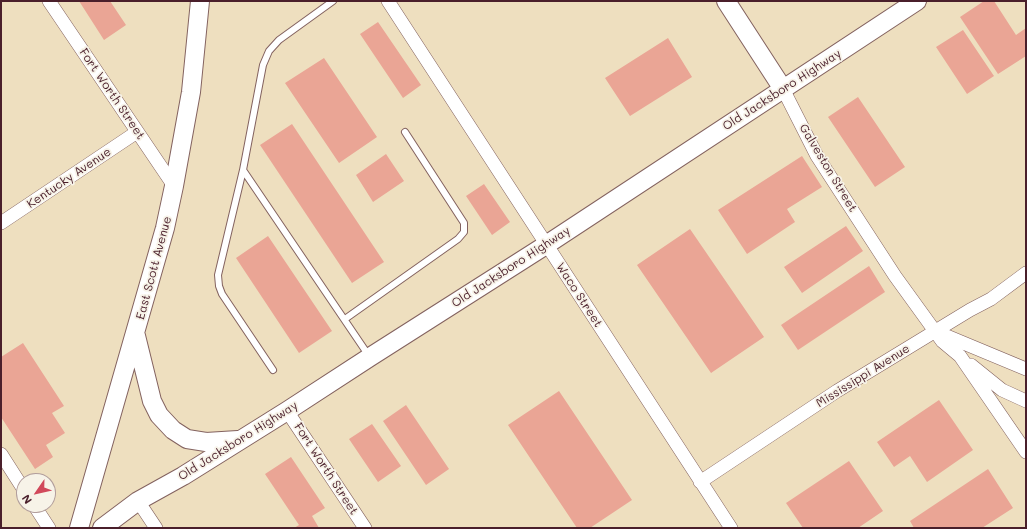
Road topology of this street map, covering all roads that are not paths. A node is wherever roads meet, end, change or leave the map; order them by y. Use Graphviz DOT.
graph roads {
  1 [pos="50,1"];
  2 [pos="200,1"];
  3 [pos="333,1"];
  4 [pos="388,1"];
  5 [pos="726,1"];
  6 [pos="917,1"];
  7 [pos="783,89"];
  8 [pos="137,132"];
  9 [pos="405,132"];
  10 [pos="243,170"];
  11 [pos="174,186"];
  12 [pos="1,223"];
  13 [pos="546,245"];
  14 [pos="1026,273"];
  15 [pos="345,319"];
  16 [pos="935,332"];
  17 [pos="135,336"];
  18 [pos="370,356"];
  19 [pos="960,356"];
  20 [pos="1026,369"];
  21 [pos="273,370"];
  22 [pos="1026,401"];
  23 [pos="287,411"];
  24 [pos="240,440"];
  25 [pos="1026,452"];
  26 [pos="1,454"];
  27 [pos="16,477"];
  28 [pos="700,482"];
  29 [pos="138,501"];
  30 [pos="39,513"];
  31 [pos="49,528"];
  32 [pos="79,528"];
  33 [pos="102,528"];
  34 [pos="156,528"];
  35 [pos="365,528"];
  36 [pos="731,528"];
  1 -- 8 [label="street, Fort Worth Street"];
  2 -- 11 [label="main road, East Scott Avenue"];
  3 -- 10 [label="lane"];
  4 -- 13 [label="street, Waco Street"];
  5 -- 7 [label="main road, Galveston Street"];
  6 -- 7 [label="main road, Old Jacksboro Highway"];
  7 -- 13 [label="main road, Old Jacksboro Highway"];
  7 -- 16 [label="street, Galveston Street"];
  8 -- 11 [label="street, Fort Worth Street"];
  8 -- 12 [label="street, Kentucky Avenue"];
  9 -- 15 [label="lane"];
  10 -- 15 [label="lane"];
  10 -- 21 [label="lane"];
  11 -- 17 [label="main road, East Scott Avenue"];
  13 -- 18 [label="main road, Old Jacksboro Highway"];
  13 -- 28 [label="street, Waco Street"];
  14 -- 16 [label="street, Mississippi Avenue"];
  15 -- 18 [label="lane"];
  16 -- 19 [label="street, Galveston Street"];
  16 -- 20 [label="street"];
  16 -- 28 [label="street, Mississippi Avenue"];
  17 -- 24 [label="main road"];
  17 -- 32 [label="main road, East Scott Avenue"];
  18 -- 23 [label="main road, Old Jacksboro Highway"];
  19 -- 22 [label="street, Galveston Street"];
  19 -- 25 [label="street, Galveston Street"];
  23 -- 24 [label="main road, Old Jacksboro Highway"];
  23 -- 35 [label="street, Fort Worth Street"];
  24 -- 29 [label="main road, Old Jacksboro Highway"];
  26 -- 27 [label="street"];
  28 -- 36 [label="street, Waco Street"];
  29 -- 33 [label="main road, Old Jacksboro Highway"];
  29 -- 34 [label="street"];
  30 -- 31 [label="street"];
}
